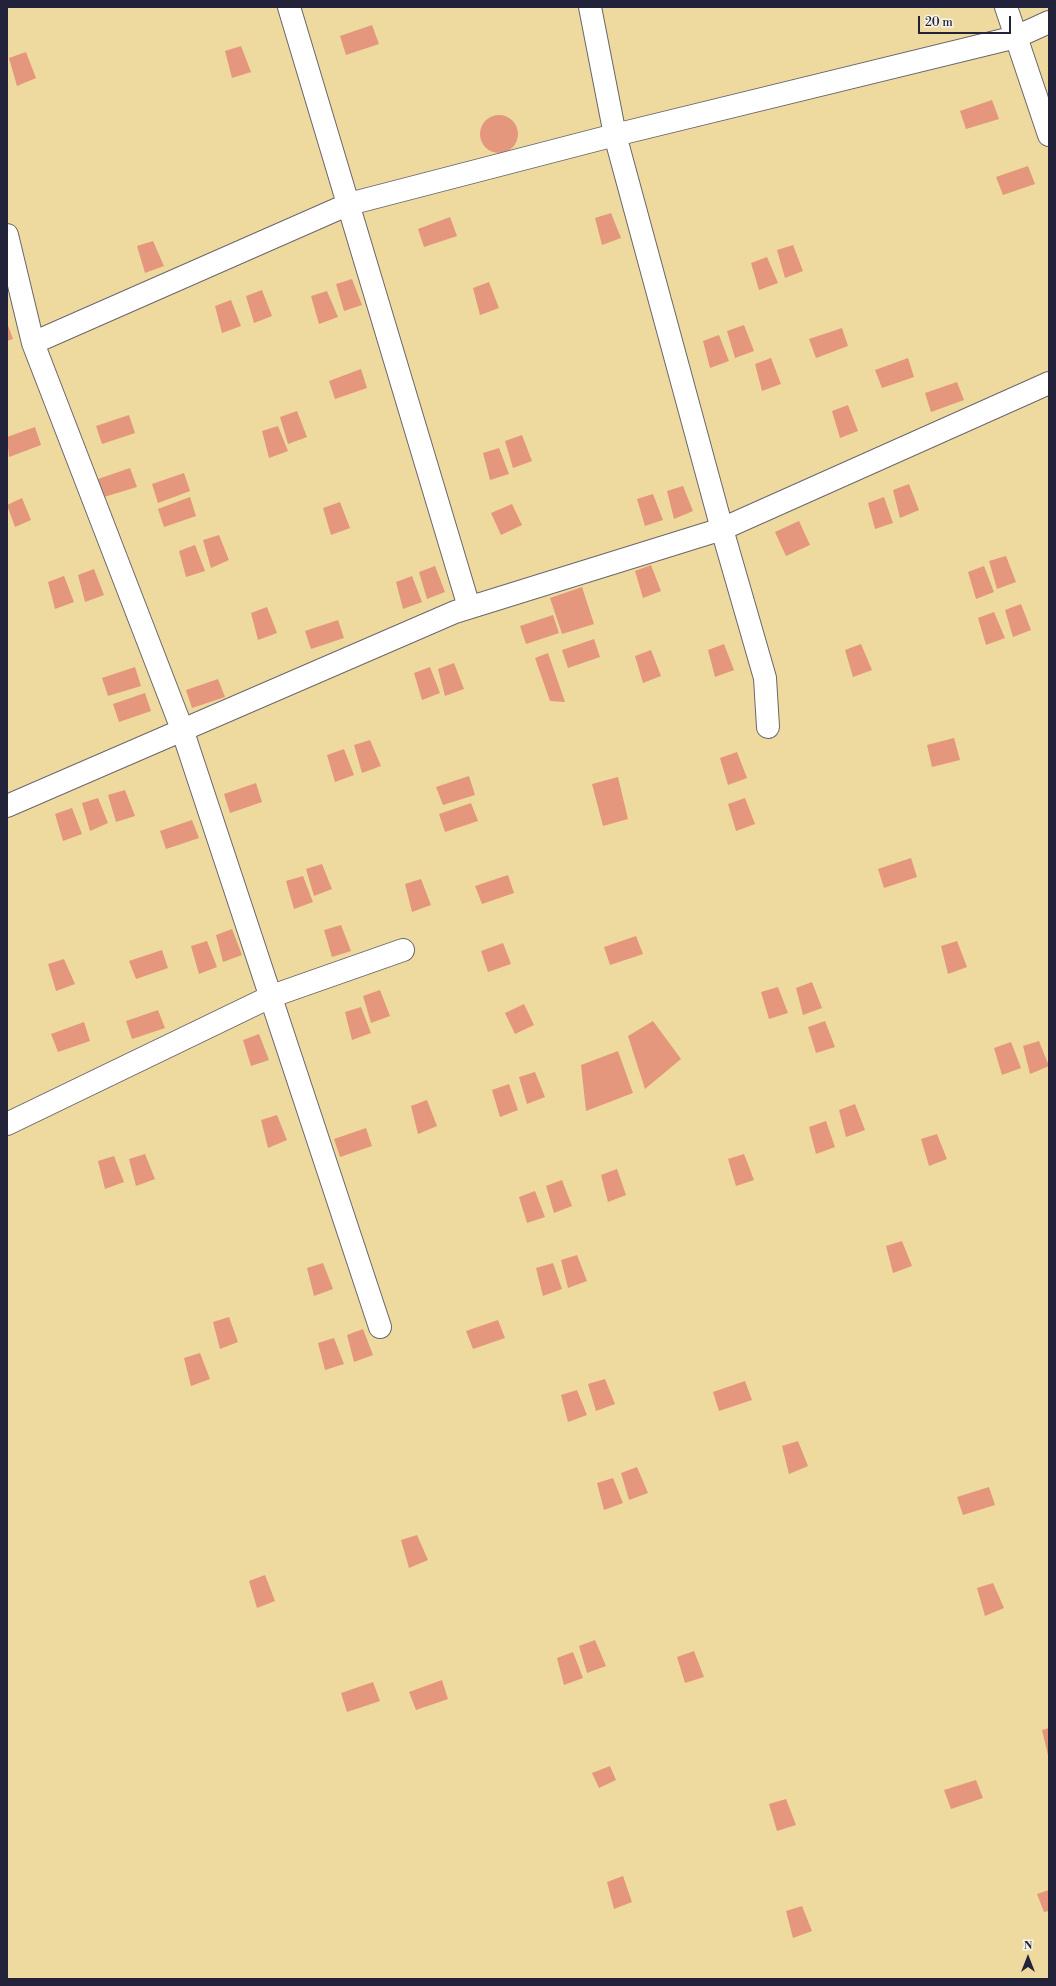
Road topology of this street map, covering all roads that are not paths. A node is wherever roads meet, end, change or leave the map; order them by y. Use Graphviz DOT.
graph roads {
  1 [pos="289,7"];
  2 [pos="590,7"];
  3 [pos="1006,7"];
  4 [pos="1049,22"];
  5 [pos="1016,37"];
  6 [pos="615,135"];
  7 [pos="1049,135"];
  8 [pos="349,204"];
  9 [pos="7,235"];
  10 [pos="33,343"];
  11 [pos="1049,383"];
  12 [pos="722,529"];
  13 [pos="469,608"];
  14 [pos="768,727"];
  15 [pos="182,729"];
  16 [pos="7,806"];
  17 [pos="403,950"];
  18 [pos="272,996"];
  19 [pos="7,1124"];
  20 [pos="380,1327"];
  1 -- 8 [label="street"];
  2 -- 6 [label="street"];
  3 -- 5 [label="street"];
  4 -- 5 [label="street"];
  5 -- 6 [label="street"];
  5 -- 7 [label="street"];
  6 -- 8 [label="street"];
  6 -- 12 [label="street"];
  8 -- 10 [label="street"];
  8 -- 13 [label="street"];
  9 -- 10 [label="street"];
  10 -- 15 [label="street"];
  11 -- 12 [label="street"];
  12 -- 13 [label="street"];
  12 -- 14 [label="street"];
  13 -- 15 [label="street"];
  15 -- 16 [label="street"];
  15 -- 18 [label="street"];
  17 -- 18 [label="street"];
  18 -- 19 [label="street"];
  18 -- 20 [label="street"];
}
